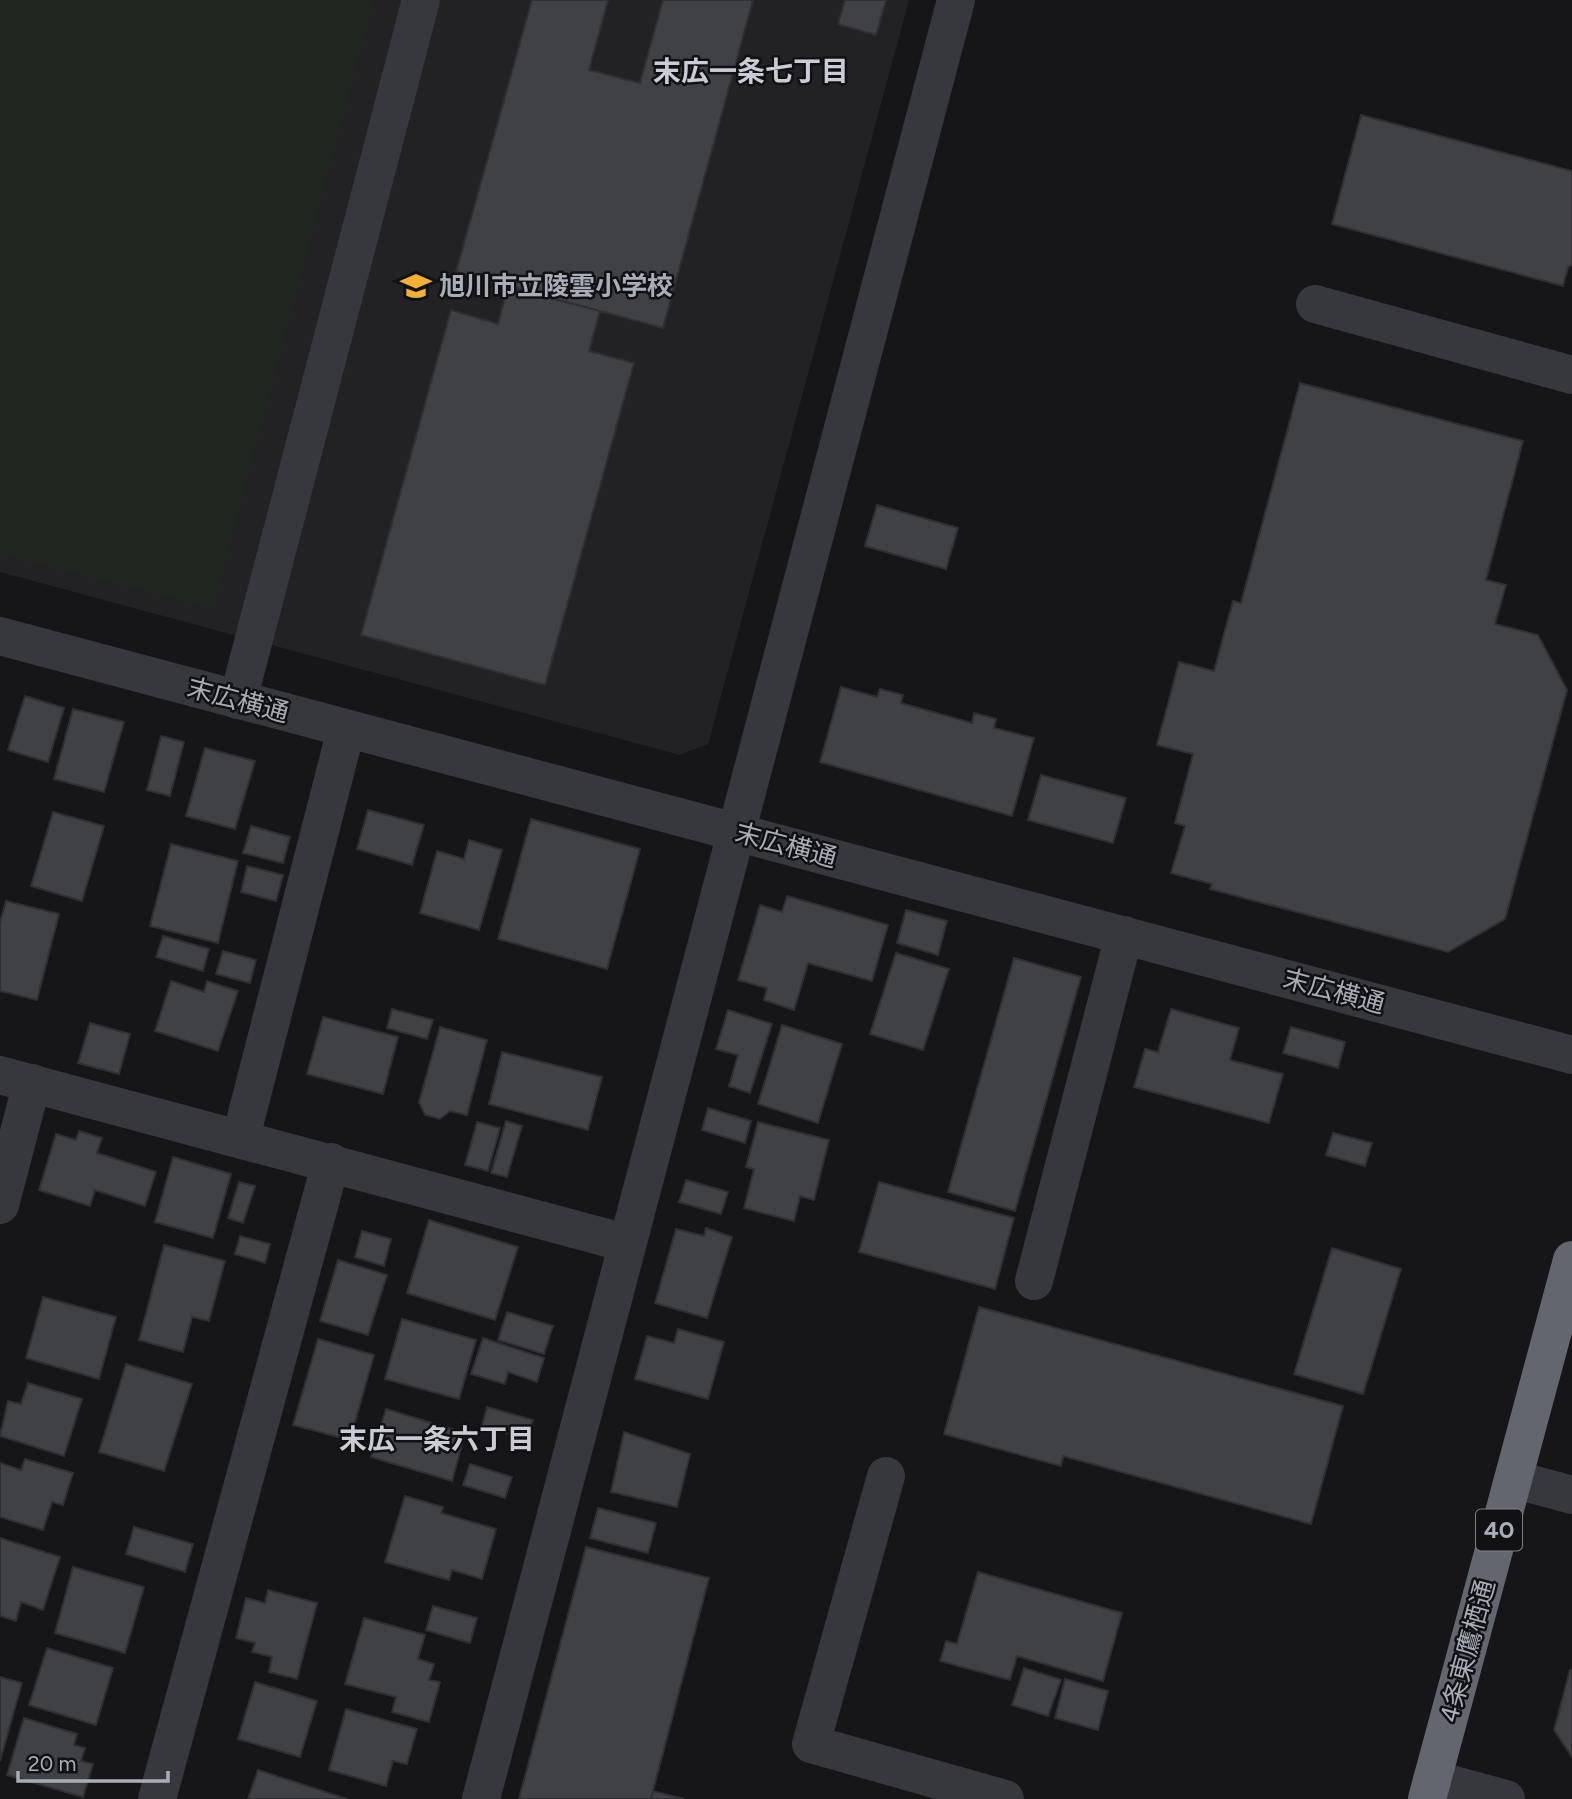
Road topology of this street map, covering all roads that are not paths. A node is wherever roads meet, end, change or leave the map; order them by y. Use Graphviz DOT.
graph roads {
  1 [pos="421,0"];
  2 [pos="956,0"];
  3 [pos="1315,304"];
  4 [pos="1572,374"];
  5 [pos="0,636"];
  6 [pos="238,700"];
  7 [pos="346,730"];
  8 [pos="735,831"];
  9 [pos="1124,935"];
  10 [pos="1572,1055"];
  11 [pos="16,1079"];
  12 [pos="241,1137"];
  13 [pos="331,1161"];
  14 [pos="0,1205"];
  15 [pos="626,1242"];
  16 [pos="1572,1260"];
  17 [pos="1034,1281"];
  18 [pos="886,1476"];
  19 [pos="1513,1479"];
  20 [pos="1572,1495"];
  21 [pos="1429,1789"];
  22 [pos="157,1799"];
  23 [pos="481,1799"];
  24 [pos="1005,1799"];
  25 [pos="1506,1799"];
  1 -- 6 [label="street"];
  2 -- 8 [label="street"];
  3 -- 4 [label="street"];
  5 -- 6 [label="street, 末広横通"];
  6 -- 7 [label="street, 末広横通"];
  7 -- 8 [label="street, 末広横通"];
  7 -- 12 [label="street"];
  8 -- 9 [label="street, 末広横通"];
  8 -- 15 [label="street"];
  9 -- 10 [label="street, 末広横通"];
  9 -- 17 [label="street"];
  11 -- 12 [label="street"];
  11 -- 14 [label="street"];
  12 -- 13 [label="street"];
  13 -- 15 [label="street"];
  13 -- 22 [label="street"];
  15 -- 23 [label="street"];
  16 -- 19 [label="highway, 4条東鷹栖通 / 40"];
  18 -- 24 [label="street"];
  19 -- 20 [label="street"];
  19 -- 21 [label="highway, 4条東鷹栖通 / 40"];
  21 -- 25 [label="street"];
}
